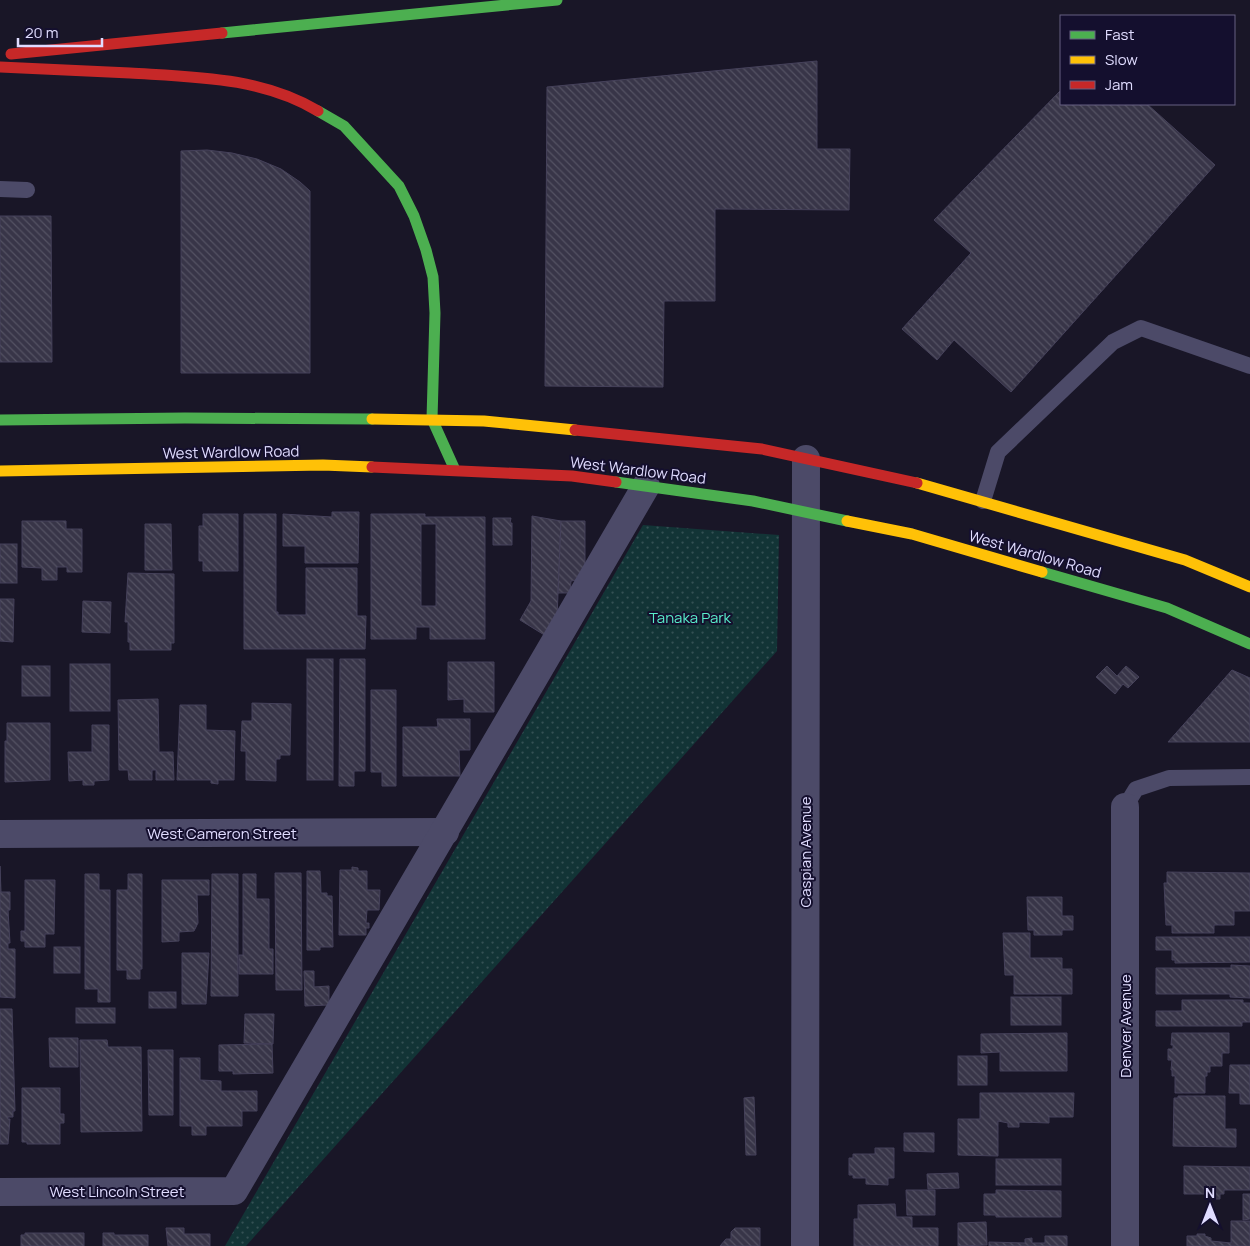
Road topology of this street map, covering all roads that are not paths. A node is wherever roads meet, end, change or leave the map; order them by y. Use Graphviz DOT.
graph roads {
  1 [pos="557,0"];
  2 [pos="0,55"];
  3 [pos="0,67"];
  4 [pos="0,189"];
  5 [pos="27,190"];
  6 [pos="1250,366"];
  7 [pos="432,419"];
  8 [pos="0,420"];
  9 [pos="806,459"];
  10 [pos="455,470"];
  11 [pos="0,471"];
  12 [pos="646,486"];
  13 [pos="983,501"];
  14 [pos="806,512"];
  15 [pos="1250,587"];
  16 [pos="1250,644"];
  17 [pos="1250,777"];
  18 [pos="1125,806"];
  19 [pos="445,832"];
  20 [pos="0,834"];
  21 [pos="0,1192"];
  22 [pos="804,1246"];
  23 [pos="1125,1246"];
  1 -- 2 [label="main road"];
  3 -- 7 [label="main road"];
  4 -- 5 [label="lane"];
  6 -- 13 [label="lane"];
  7 -- 8 [label="main road"];
  7 -- 9 [label="main road"];
  7 -- 10 [label="main road"];
  9 -- 13 [label="main road"];
  9 -- 14 [label="street, Caspian Avenue"];
  10 -- 11 [label="main road, West Wardlow Road"];
  10 -- 12 [label="main road, West Wardlow Road"];
  12 -- 14 [label="main road, West Wardlow Road"];
  12 -- 19 [label="street"];
  13 -- 15 [label="main road"];
  14 -- 16 [label="main road, West Wardlow Road"];
  14 -- 22 [label="street, Caspian Avenue"];
  17 -- 18 [label="lane"];
  18 -- 23 [label="street, Denver Avenue"];
  19 -- 20 [label="street, West Cameron Street"];
  19 -- 21 [label="street, West Lincoln Street"];
}
